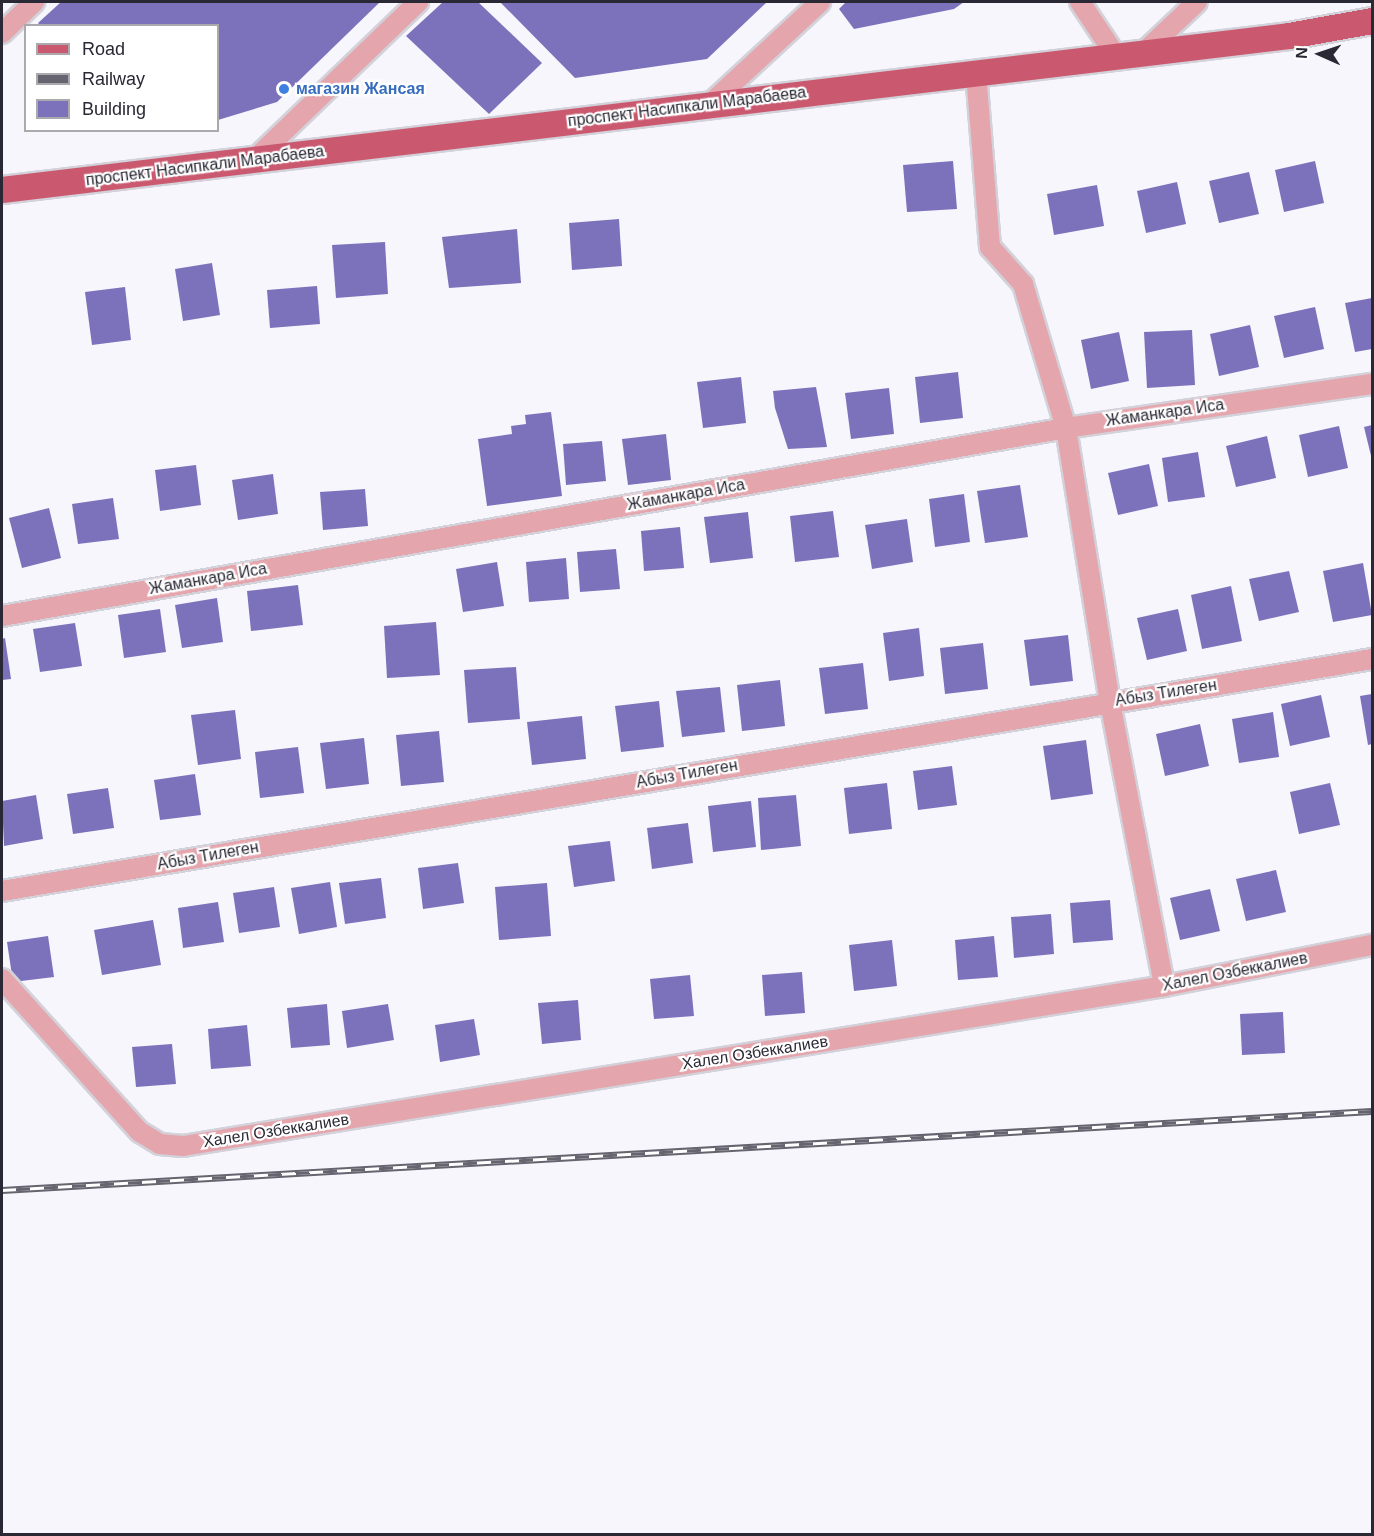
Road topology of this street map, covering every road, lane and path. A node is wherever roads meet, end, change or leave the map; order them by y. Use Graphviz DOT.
graph roads {
  1 [pos="34,2"];
  2 [pos="418,2"];
  3 [pos="820,2"];
  4 [pos="1080,2"];
  5 [pos="1197,2"];
  6 [pos="1372,21"];
  7 [pos="2,33"];
  8 [pos="1143,53"];
  9 [pos="1116,56"];
  10 [pos="976,73"];
  11 [pos="711,104"];
  12 [pos="254,160"];
  13 [pos="2,190"];
  14 [pos="1372,384"];
  15 [pos="1066,428"];
  16 [pos="2,616"];
  17 [pos="1372,659"];
  18 [pos="1110,702"];
  19 [pos="2,891"];
  20 [pos="1372,945"];
  21 [pos="3,984"];
  22 [pos="1164,986"];
  1 -- 7 [label="street"];
  2 -- 12 [label="street"];
  3 -- 11 [label="street"];
  4 -- 9 [label="street"];
  5 -- 8 [label="street"];
  6 -- 8 [label="main road, проспект Насипкали Марабаева"];
  8 -- 9 [label="main road, проспект Насипкали Марабаева"];
  9 -- 10 [label="main road, проспект Насипкали Марабаева"];
  10 -- 11 [label="main road, проспект Насипкали Марабаева"];
  10 -- 15 [label="street"];
  11 -- 12 [label="main road, проспект Насипкали Марабаева"];
  12 -- 13 [label="main road, проспект Насипкали Марабаева"];
  14 -- 15 [label="street, Жаманкара Иса"];
  15 -- 16 [label="street, Жаманкара Иса"];
  15 -- 18 [label="street"];
  17 -- 18 [label="street, Абыз Тилеген"];
  18 -- 19 [label="street, Абыз Тилеген"];
  18 -- 22 [label="street"];
  20 -- 22 [label="street, Халел Озбеккалиев"];
  21 -- 22 [label="street, Халел Озбеккалиев"];
}
